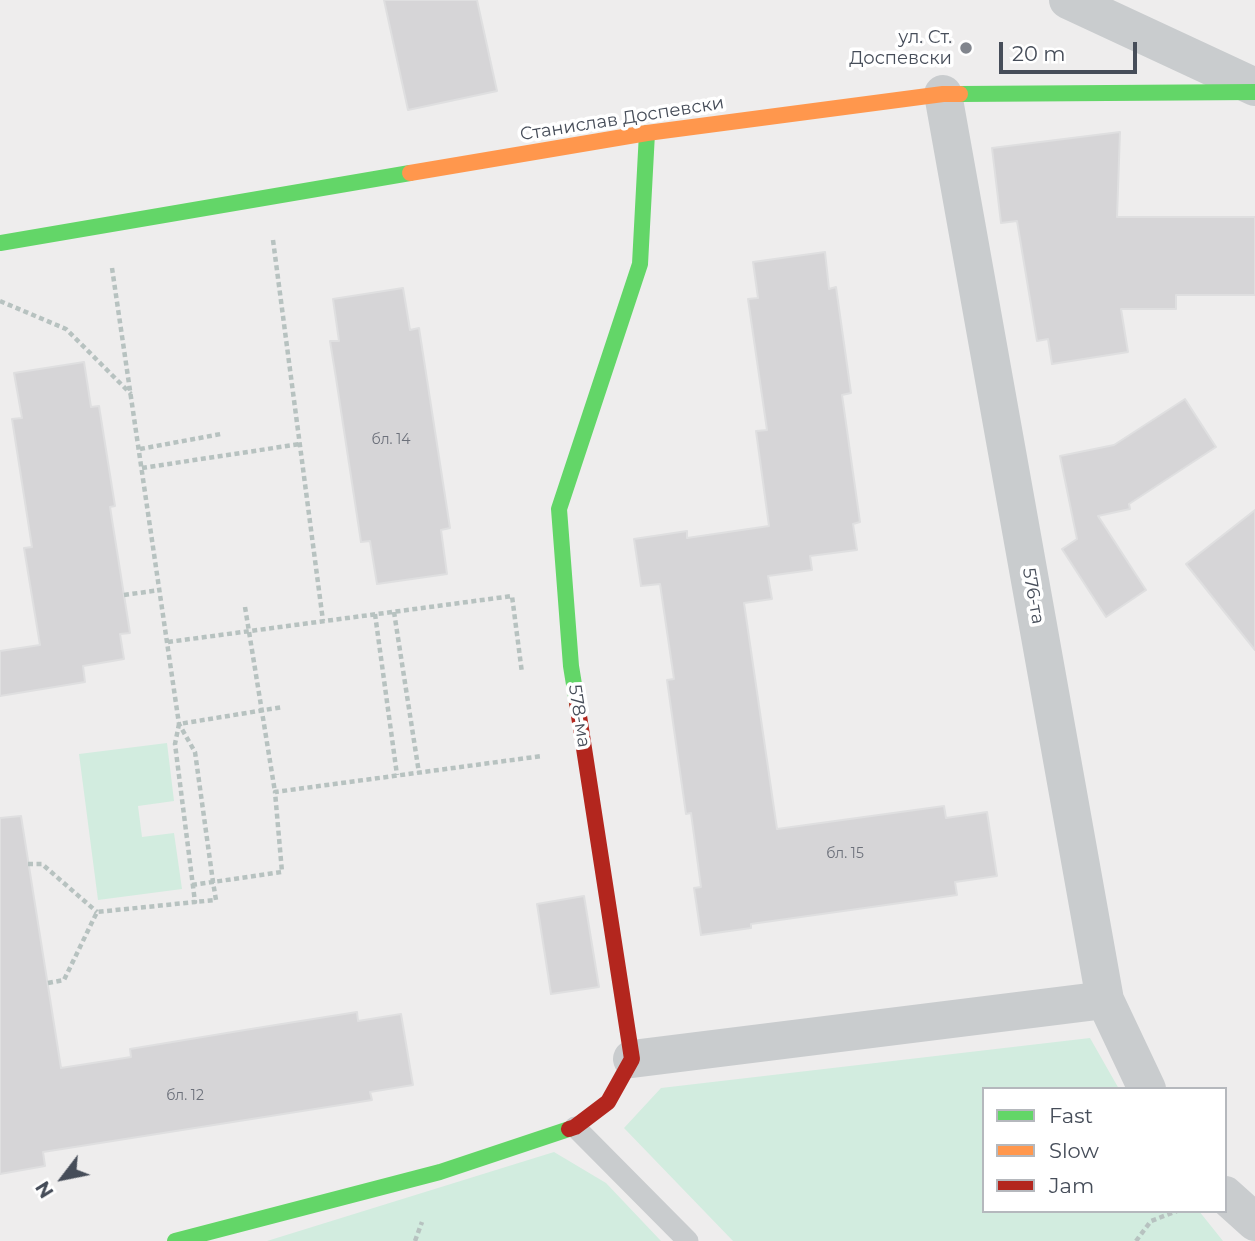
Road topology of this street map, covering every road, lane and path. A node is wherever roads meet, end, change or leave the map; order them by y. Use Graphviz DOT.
graph roads {
  1 [pos="1068,0"];
  2 [pos="1255,90"];
  3 [pos="943,94"];
  4 [pos="647,133"];
  5 [pos="268,198"];
  6 [pos="106,225"];
  7 [pos="0,243"];
  8 [pos="0,301"];
  9 [pos="131,394"];
  10 [pos="221,434"];
  11 [pos="300,444"];
  12 [pos="140,449"];
  13 [pos="142,468"];
  14 [pos="160,590"];
  15 [pos="124,595"];
  16 [pos="245,607"];
  17 [pos="394,612"];
  18 [pos="375,614"];
  19 [pos="323,621"];
  20 [pos="249,631"];
  21 [pos="168,642"];
  22 [pos="522,673"];
  23 [pos="283,707"];
  24 [pos="262,710"];
  25 [pos="179,724"];
  26 [pos="584,750"];
  27 [pos="419,773"];
  28 [pos="397,775"];
  29 [pos="275,792"];
  30 [pos="28,864"];
  31 [pos="213,882"];
  32 [pos="192,885"];
  33 [pos="195,902"];
  34 [pos="97,912"];
  35 [pos="48,983"];
  36 [pos="1105,1000"];
  37 [pos="632,1059"];
  38 [pos="1146,1087"];
  39 [pos="575,1127"];
  40 [pos="1227,1197"];
  41 [pos="1172,1213"];
  42 [pos="1255,1222"];
  43 [pos="175,1241"];
  44 [pos="688,1241"];
  45 [pos="1136,1241"];
  1 -- 2 [label="street"];
  2 -- 3 [label="street, Станислав Доспевски"];
  3 -- 4 [label="street, Станислав Доспевски"];
  3 -- 36 [label="street, 576-та"];
  4 -- 5 [label="street, Станислав Доспевски"];
  4 -- 26 [label="street, 578-ма"];
  5 -- 6 [label="street, Станислав Доспевски"];
  5 -- 11 [label="path"];
  6 -- 7 [label="street, Станислав Доспевски"];
  6 -- 9 [label="path"];
  8 -- 9 [label="path"];
  9 -- 12 [label="path"];
  10 -- 12 [label="path"];
  11 -- 13 [label="path"];
  11 -- 19 [label="path"];
  12 -- 13 [label="path"];
  13 -- 14 [label="path"];
  14 -- 15 [label="path"];
  14 -- 21 [label="path"];
  16 -- 20 [label="path"];
  17 -- 18 [label="path"];
  17 -- 22 [label="path"];
  17 -- 27 [label="path"];
  18 -- 19 [label="path"];
  18 -- 28 [label="path"];
  19 -- 20 [label="path"];
  20 -- 21 [label="path"];
  20 -- 24 [label="path"];
  21 -- 25 [label="path"];
  23 -- 24 [label="path"];
  24 -- 25 [label="path"];
  24 -- 29 [label="path"];
  25 -- 31 [label="path"];
  25 -- 32 [label="path"];
  26 -- 27 [label="path"];
  26 -- 37 [label="street, 578-ма"];
  27 -- 28 [label="path"];
  28 -- 29 [label="path"];
  29 -- 31 [label="path"];
  30 -- 34 [label="path"];
  31 -- 32 [label="path"];
  31 -- 33 [label="path"];
  32 -- 33 [label="path"];
  33 -- 34 [label="path"];
  34 -- 35 [label="path"];
  36 -- 37 [label="street"];
  36 -- 38 [label="street, 576-та"];
  37 -- 39 [label="street"];
  39 -- 43 [label="street"];
  39 -- 44 [label="lane"];
  40 -- 42 [label="street"];
  41 -- 45 [label="path"];
}
